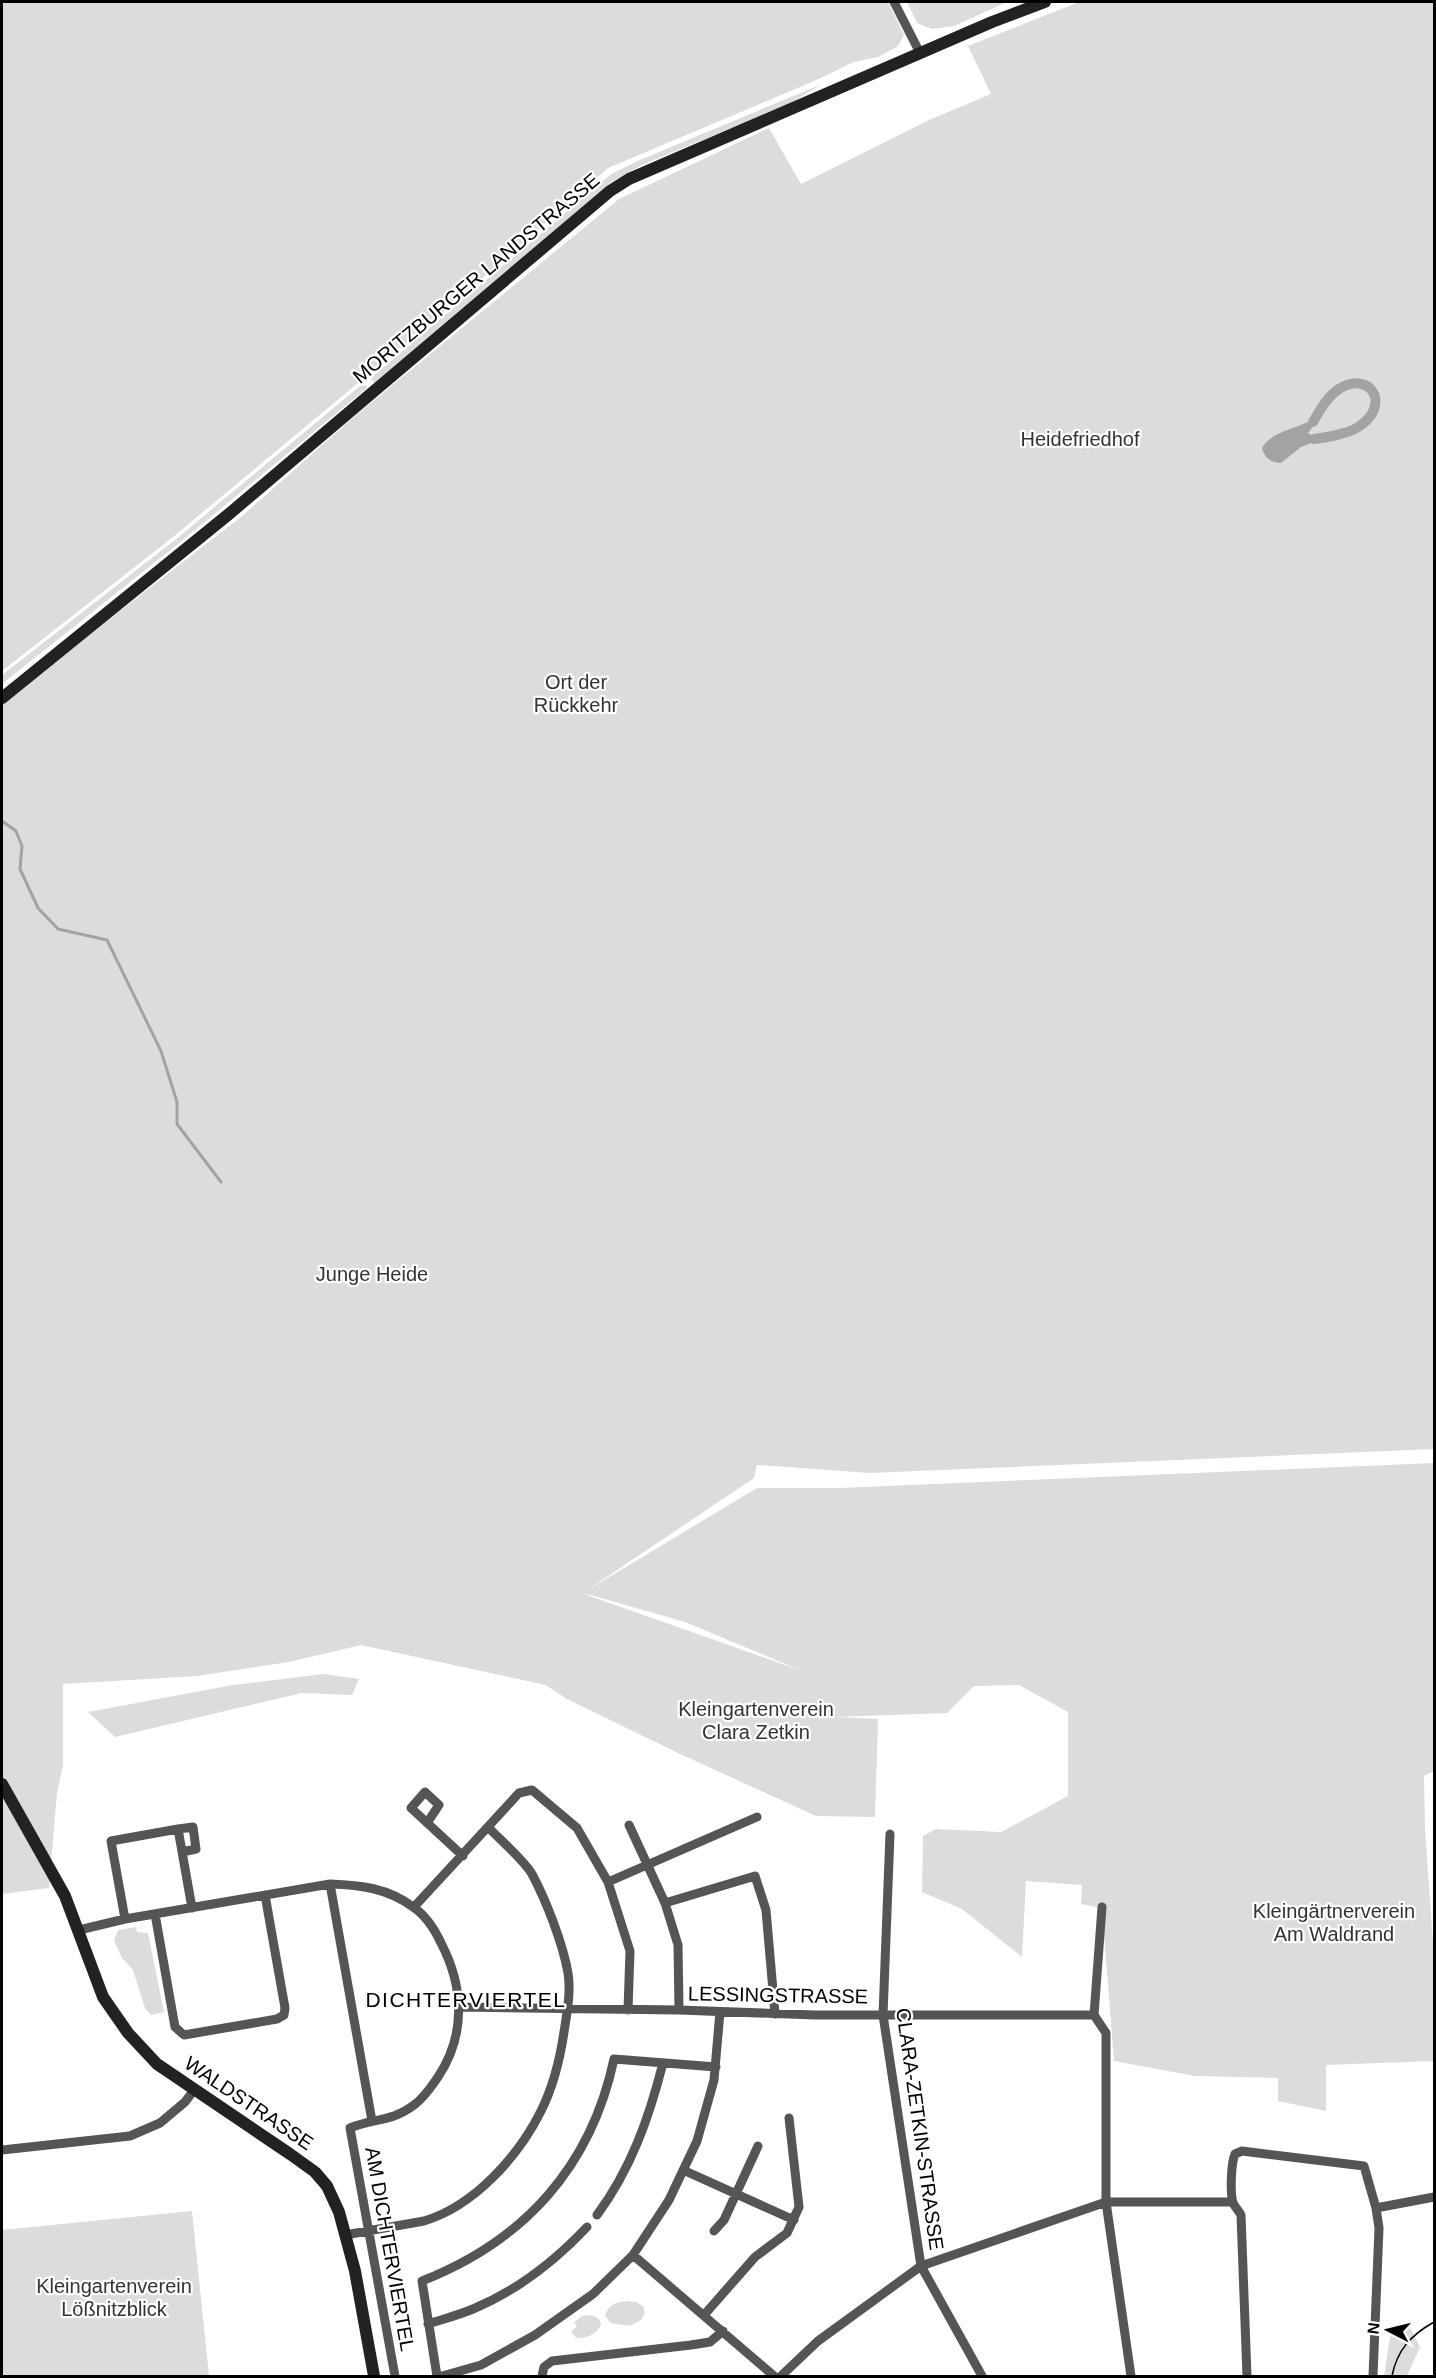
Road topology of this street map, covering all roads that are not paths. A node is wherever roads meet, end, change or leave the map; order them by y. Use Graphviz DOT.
graph roads {
  1 [pos="894,2"];
  2 [pos="1045,2"];
  3 [pos="920,53"];
  4 [pos="2,698"];
  5 [pos="2,1784"];
  6 [pos="757,1817"];
  7 [pos="427,1823"];
  8 [pos="629,1825"];
  9 [pos="488,1827"];
  10 [pos="178,1830"];
  11 [pos="890,1834"];
  12 [pos="182,1851"];
  13 [pos="463,1856"];
  14 [pos="649,1864"];
  15 [pos="608,1882"];
  16 [pos="330,1884"];
  17 [pos="265,1895"];
  18 [pos="665,1904"];
  19 [pos="414,1907"];
  20 [pos="1102,1907"];
  21 [pos="192,1908"];
  22 [pos="155,1914"];
  23 [pos="125,1919"];
  24 [pos="79,1930"];
  25 [pos="461,2007"];
  26 [pos="568,2009"];
  27 [pos="628,2010"];
  28 [pos="679,2010"];
  29 [pos="720,2012"];
  30 [pos="775,2014"];
  31 [pos="883,2015"];
  32 [pos="1094,2015"];
  33 [pos="663,2063"];
  34 [pos="716,2067"];
  35 [pos="194,2090"];
  36 [pos="789,2118"];
  37 [pos="372,2121"];
  38 [pos="758,2146"];
  39 [pos="2,2150"];
  40 [pos="683,2170"];
  41 [pos="737,2193"];
  42 [pos="1434,2197"];
  43 [pos="1106,2202"];
  44 [pos="1233,2202"];
  45 [pos="1376,2208"];
  46 [pos="597,2215"];
  47 [pos="794,2220"];
  48 [pos="587,2227"];
  49 [pos="369,2230"];
  50 [pos="714,2231"];
  51 [pos="345,2235"];
  52 [pos="633,2255"];
  53 [pos="921,2266"];
  54 [pos="704,2315"];
  55 [pos="428,2324"];
  56 [pos="723,2331"];
  57 [pos="374,2376"];
  58 [pos="395,2376"];
  59 [pos="437,2376"];
  60 [pos="442,2376"];
  61 [pos="542,2376"];
  62 [pos="774,2376"];
  63 [pos="781,2376"];
  64 [pos="982,2376"];
  65 [pos="1131,2376"];
  66 [pos="1247,2376"];
  67 [pos="1373,2376"];
  1 -- 3 [label="street"];
  2 -- 3 [label="main road, MORITZBURGER LANDSTRASSE"];
  3 -- 4 [label="main road, MORITZBURGER LANDSTRASSE"];
  5 -- 24 [label="main road, WALDSTRASSE"];
  6 -- 14 [label="street"];
  7 -- 13 [label="street"];
  8 -- 14 [label="street"];
  9 -- 13 [label="street"];
  9 -- 15 [label="street"];
  9 -- 26 [label="street"];
  10 -- 12 [label="street"];
  10 -- 12 [label="street"];
  10 -- 23 [label="street"];
  11 -- 31 [label="street, CLARA-ZETKIN-STRASSE"];
  12 -- 21 [label="street"];
  13 -- 19 [label="street"];
  14 -- 15 [label="street"];
  14 -- 18 [label="street"];
  15 -- 27 [label="street"];
  16 -- 17 [label="street"];
  16 -- 19 [label="street"];
  16 -- 37 [label="street"];
  17 -- 21 [label="street"];
  17 -- 22 [label="street"];
  18 -- 28 [label="street"];
  18 -- 30 [label="street"];
  19 -- 25 [label="street"];
  20 -- 32 [label="street"];
  21 -- 22 [label="street"];
  22 -- 23 [label="street"];
  23 -- 24 [label="street"];
  24 -- 35 [label="main road, WALDSTRASSE"];
  25 -- 26 [label="street, LESSINGSTRASSE"];
  25 -- 37 [label="street"];
  26 -- 27 [label="street, LESSINGSTRASSE"];
  26 -- 49 [label="street"];
  27 -- 28 [label="street, LESSINGSTRASSE"];
  28 -- 29 [label="street, LESSINGSTRASSE"];
  29 -- 30 [label="street, LESSINGSTRASSE"];
  29 -- 34 [label="street"];
  30 -- 31 [label="street, LESSINGSTRASSE"];
  31 -- 32 [label="street, LESSINGSTRASSE"];
  31 -- 53 [label="street, CLARA-ZETKIN-STRASSE"];
  32 -- 43 [label="street"];
  33 -- 34 [label="street"];
  33 -- 46 [label="street"];
  33 -- 55 [label="street"];
  34 -- 40 [label="street"];
  35 -- 39 [label="street"];
  35 -- 51 [label="main road, WALDSTRASSE"];
  36 -- 47 [label="street"];
  37 -- 49 [label="street, AM DICHTERVIERTEL"];
  38 -- 41 [label="street"];
  40 -- 41 [label="street"];
  40 -- 52 [label="street"];
  41 -- 47 [label="street"];
  41 -- 50 [label="street"];
  42 -- 45 [label="street"];
  43 -- 44 [label="street"];
  43 -- 53 [label="street"];
  43 -- 65 [label="street"];
  44 -- 45 [label="street"];
  44 -- 66 [label="street"];
  45 -- 67 [label="street"];
  47 -- 54 [label="street"];
  48 -- 55 [label="street"];
  49 -- 51 [label="street"];
  49 -- 58 [label="street, AM DICHTERVIERTEL"];
  51 -- 57 [label="main road, WALDSTRASSE"];
  52 -- 54 [label="street"];
  52 -- 60 [label="street"];
  53 -- 63 [label="street"];
  53 -- 64 [label="street, CLARA-ZETKIN-STRASSE"];
  54 -- 56 [label="street"];
  55 -- 59 [label="street"];
  56 -- 61 [label="street"];
  56 -- 62 [label="street"];
}
